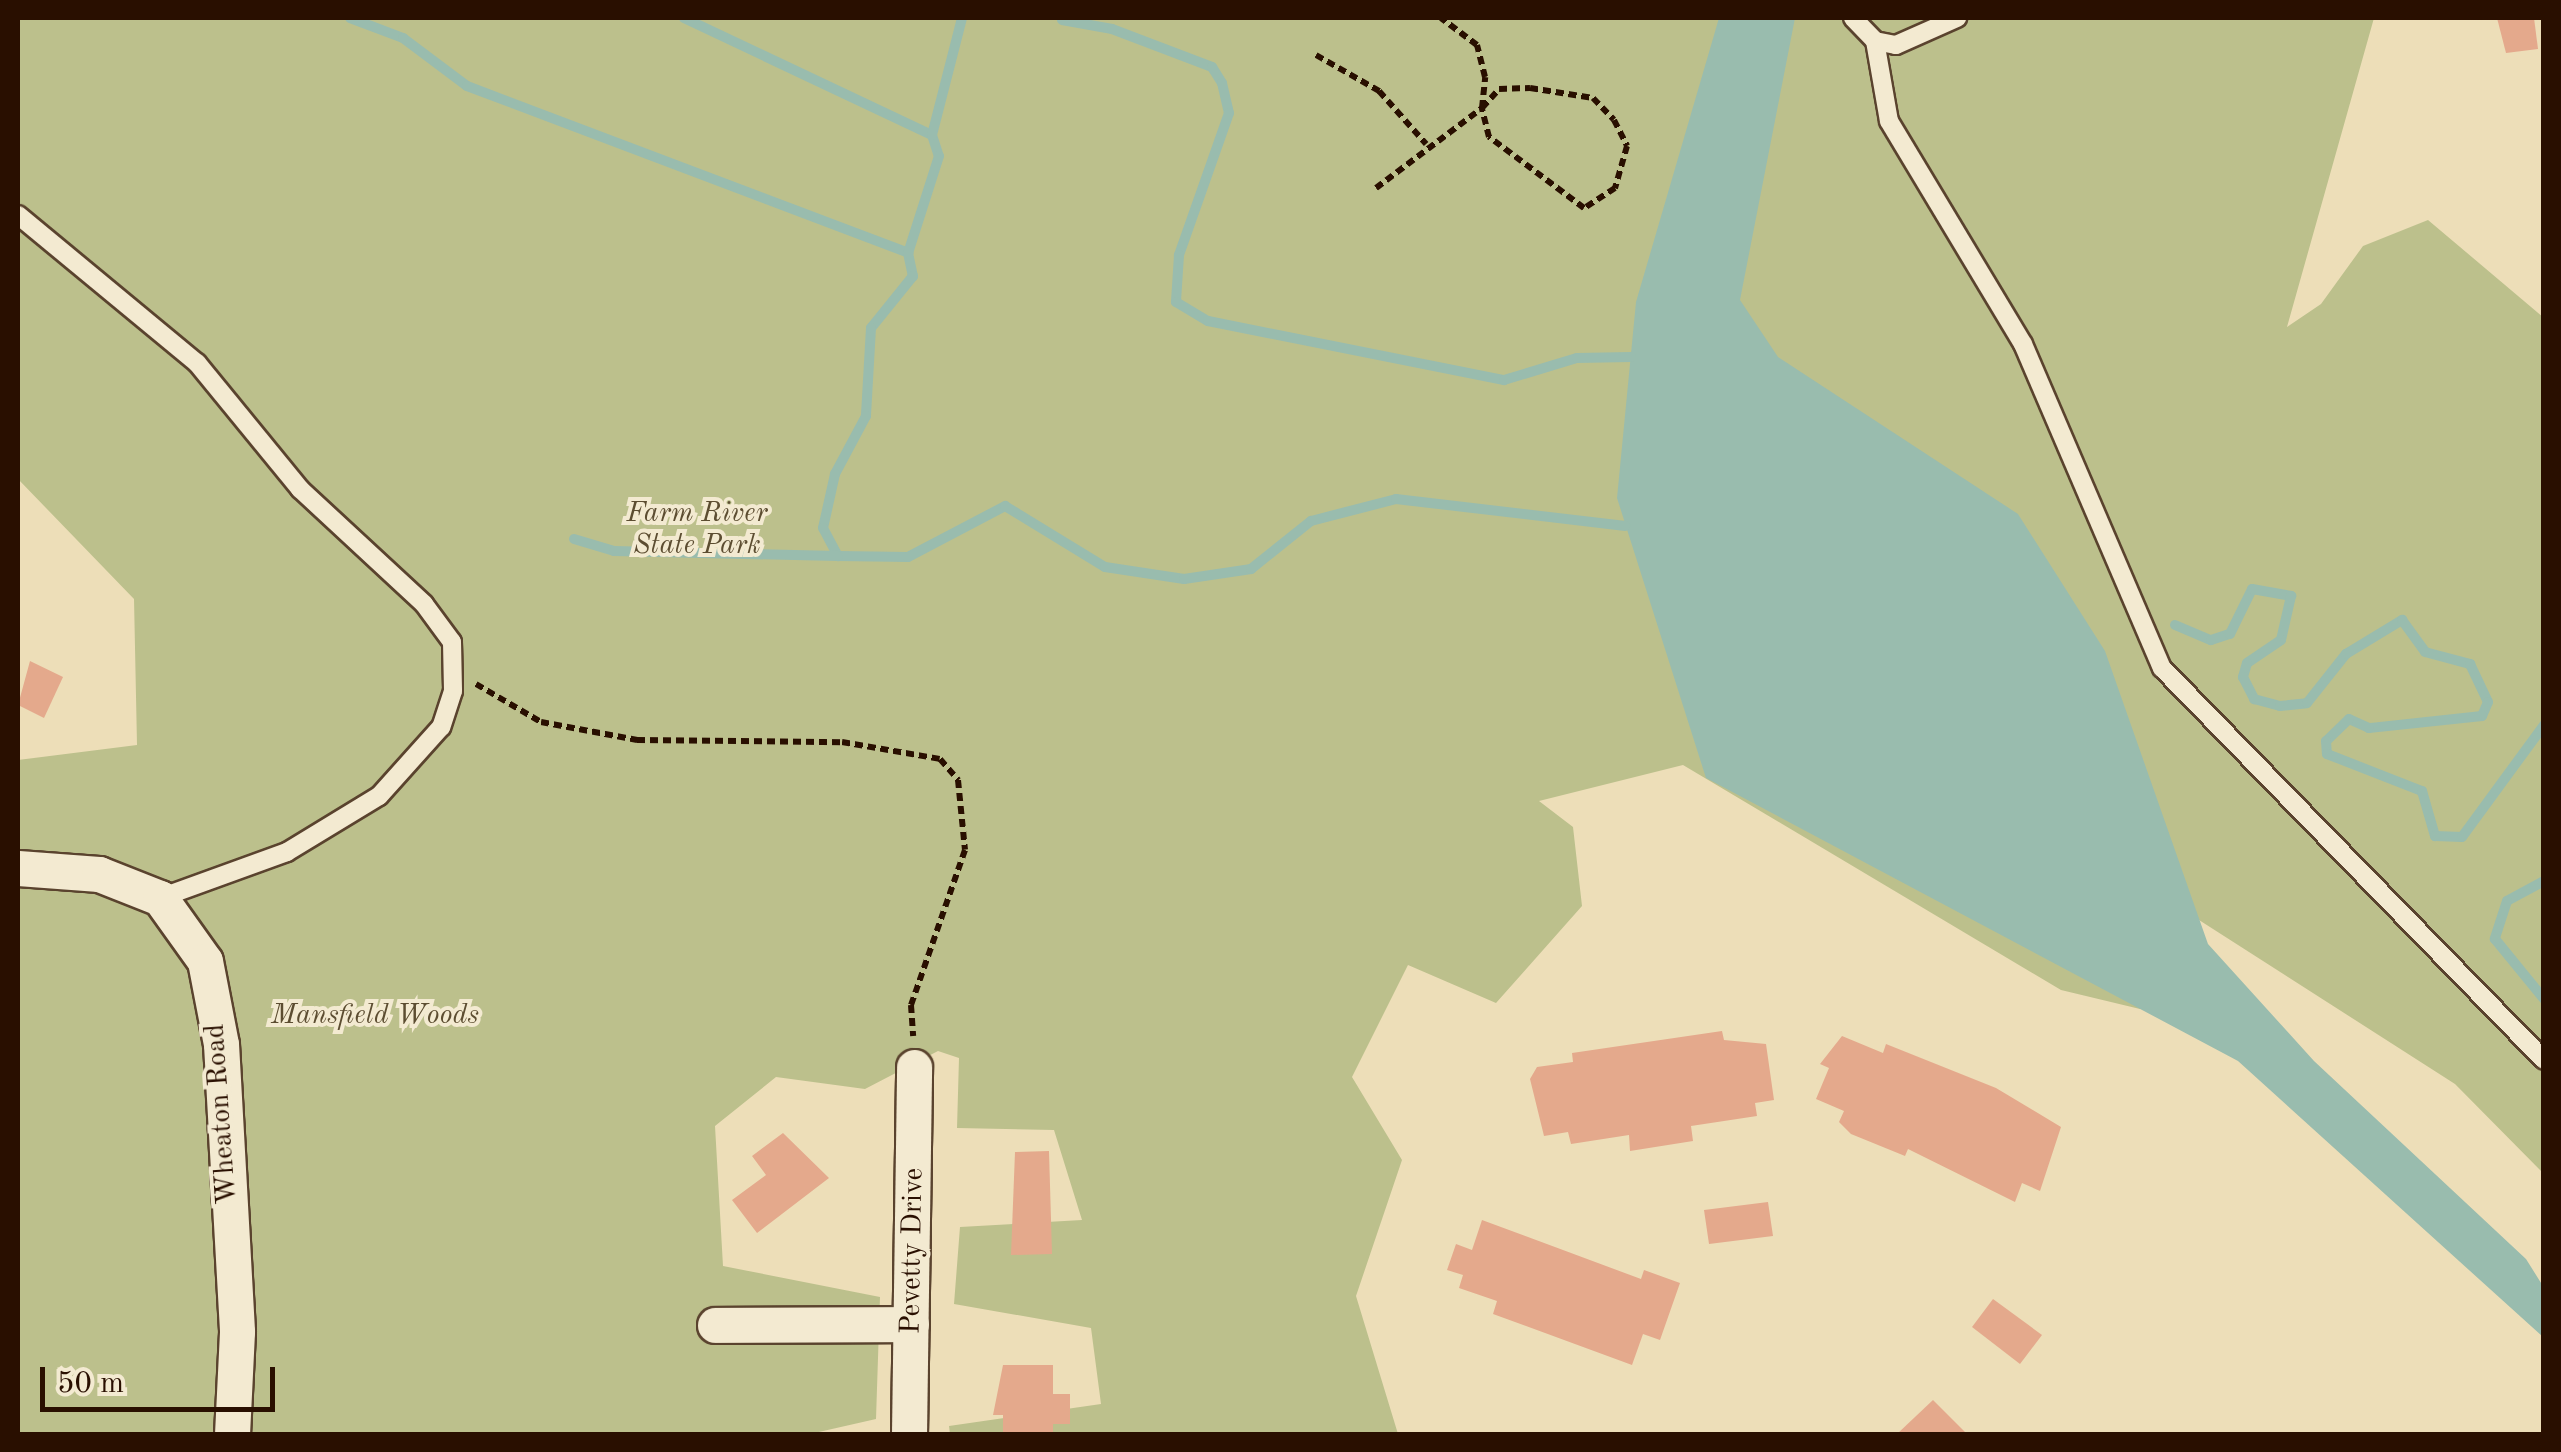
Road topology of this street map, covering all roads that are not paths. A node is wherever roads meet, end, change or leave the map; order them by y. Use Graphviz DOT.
graph roads {
  1 [pos="1853,18"];
  2 [pos="1957,18"];
  3 [pos="1875,40"];
  4 [pos="18,215"];
  5 [pos="18,868"];
  6 [pos="160,898"];
  7 [pos="2544,1060"];
  8 [pos="914,1067"];
  9 [pos="912,1324"];
  10 [pos="715,1325"];
  11 [pos="232,1434"];
  12 [pos="909,1434"];
  1 -- 3 [label="lane"];
  2 -- 3 [label="lane"];
  3 -- 7 [label="lane"];
  4 -- 6 [label="lane"];
  5 -- 6 [label="street"];
  6 -- 11 [label="street, Wheaton Road"];
  8 -- 9 [label="street, Pevetty Drive"];
  9 -- 10 [label="street"];
  9 -- 12 [label="street, Pevetty Drive"];
}
